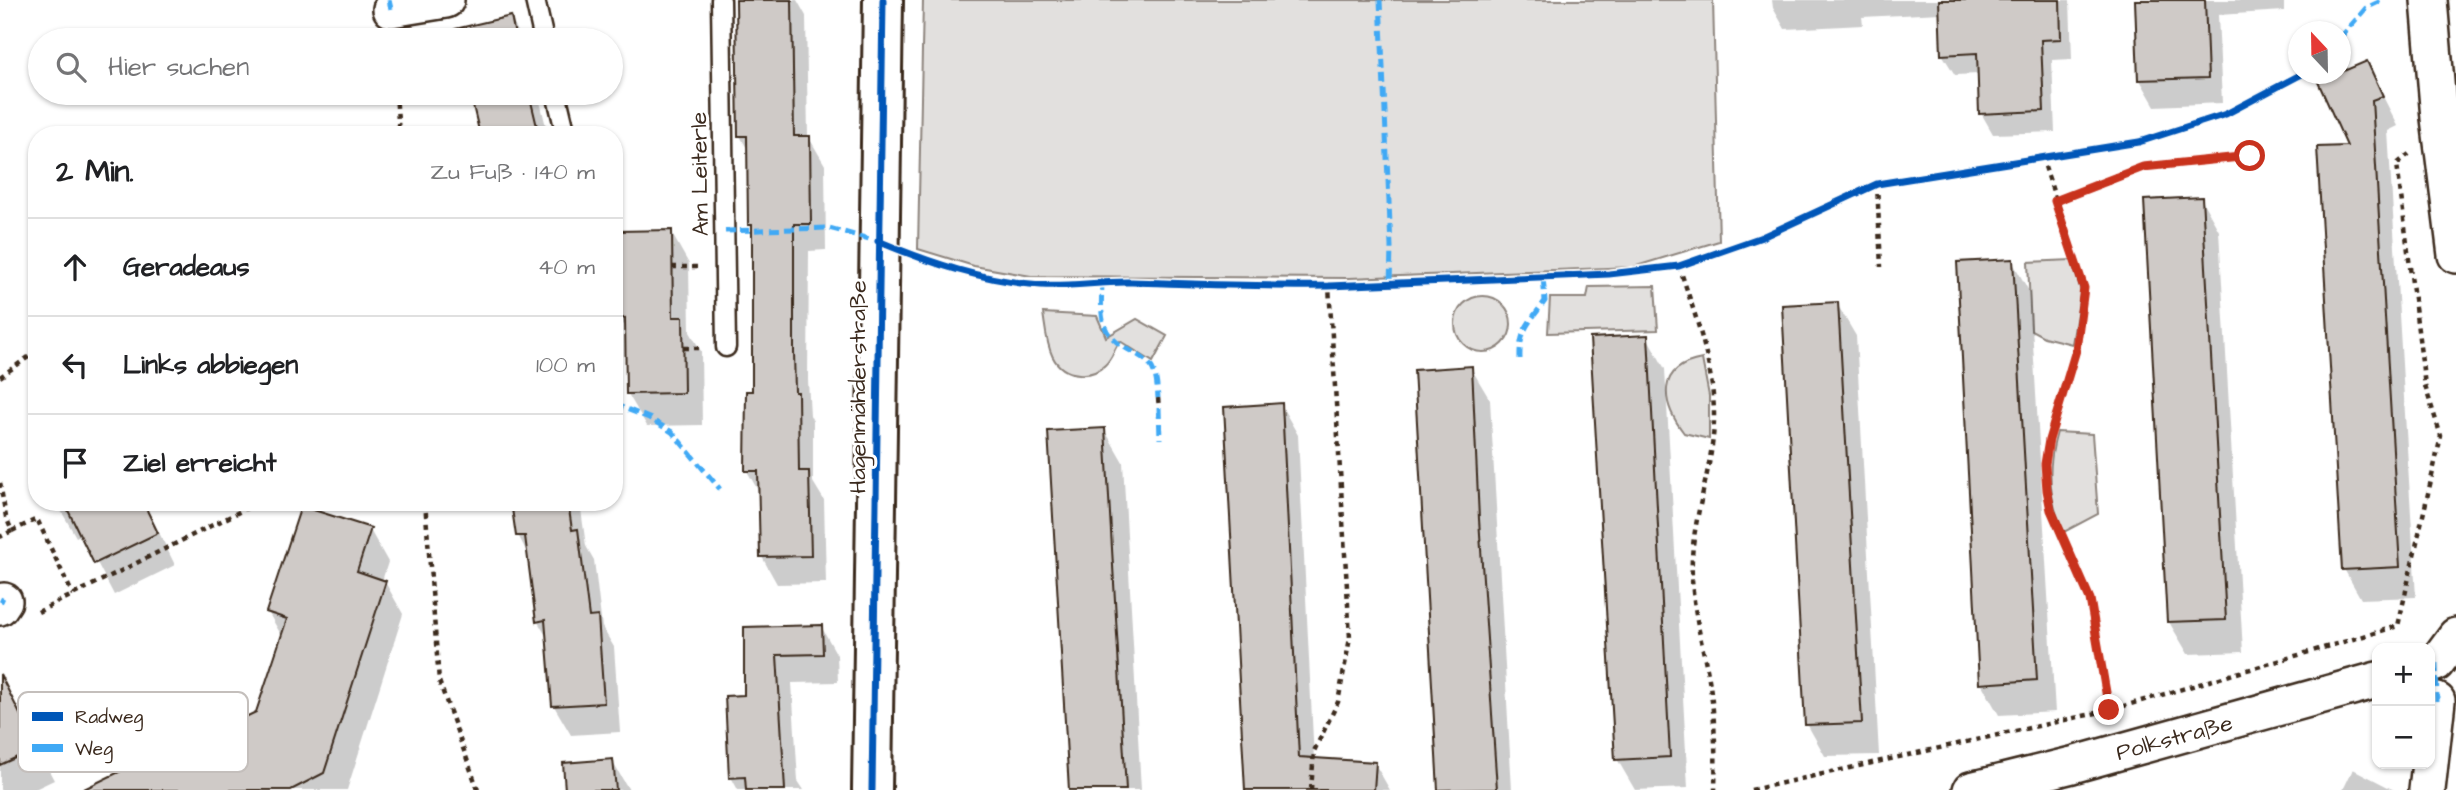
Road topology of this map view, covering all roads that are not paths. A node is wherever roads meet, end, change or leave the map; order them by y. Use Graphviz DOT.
graph roads {
  1 [pos="446,0"];
  2 [pos="535,0"];
  3 [pos="721,0"];
  4 [pos="883,0"];
  5 [pos="2429,0"];
  6 [pos="391,9"];
  7 [pos="541,28"];
  8 [pos="559,105"];
  9 [pos="564,126"];
  10 [pos="2456,255"];
  11 [pos="726,347"];
  12 [pos="2372,681"];
  13 [pos="2437,701"];
  14 [pos="874,785"];
  15 [pos="1971,790"];
  16 [pos="2427,790"];
  1 -- 6 [label="street"];
  2 -- 7 [label="lane"];
  3 -- 11 [label="lane, Am Leiterle"];
  4 -- 14 [label="street, Hagenmähderstraße"];
  5 -- 10 [label="street"];
  8 -- 9 [label="lane"];
  12 -- 15 [label="street, Polkstraße"];
  13 -- 16 [label="street"];
}
